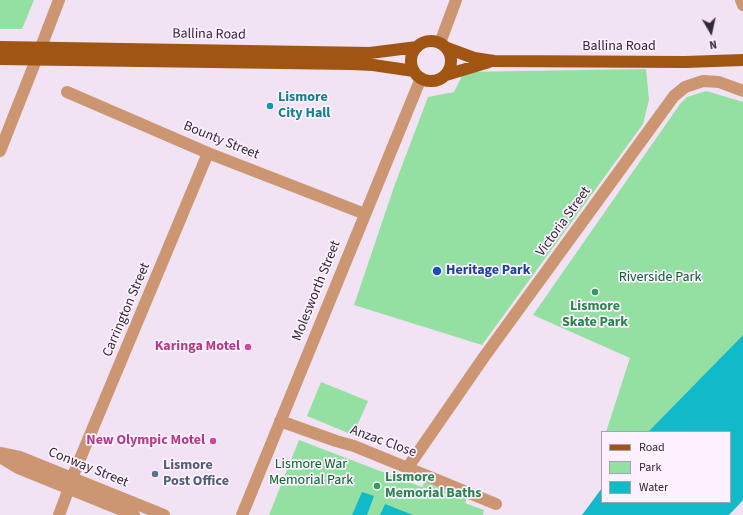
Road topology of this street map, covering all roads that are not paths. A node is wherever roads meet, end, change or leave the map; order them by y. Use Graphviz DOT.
graph roads {
  1 [pos="60,0"];
  2 [pos="456,0"];
  3 [pos="741,0"];
  4 [pos="743,4"];
  5 [pos="443,45"];
  6 [pos="0,47"];
  7 [pos="42,47"];
  8 [pos="417,47"];
  9 [pos="0,59"];
  10 [pos="36,60"];
  11 [pos="743,60"];
  12 [pos="494,61"];
  13 [pos="417,75"];
  14 [pos="446,75"];
  15 [pos="743,91"];
  16 [pos="67,92"];
  17 [pos="0,151"];
  18 [pos="208,154"];
  19 [pos="365,214"];
  20 [pos="280,421"];
  21 [pos="0,453"];
  22 [pos="0,457"];
  23 [pos="408,467"];
  24 [pos="71,483"];
  25 [pos="496,504"];
  26 [pos="59,515"];
  27 [pos="134,515"];
  28 [pos="164,515"];
  29 [pos="242,515"];
  1 -- 7 [label="street"];
  2 -- 5 [label="street"];
  3 -- 4 [label="street"];
  5 -- 8 [label="main road"];
  5 -- 12 [label="main road, Ballina Road"];
  5 -- 14 [label="main road"];
  6 -- 7 [label="main road, Ballina Road"];
  7 -- 8 [label="main road, Ballina Road"];
  8 -- 13 [label="main road"];
  9 -- 10 [label="main road, Ballina Road"];
  10 -- 13 [label="main road, Ballina Road"];
  10 -- 17 [label="street"];
  11 -- 12 [label="main road, Ballina Road"];
  12 -- 14 [label="main road, Ballina Road"];
  13 -- 14 [label="main road"];
  13 -- 19 [label="street, Molesworth Street"];
  15 -- 23 [label="street, Victoria Street"];
  16 -- 18 [label="street, Bounty Street"];
  18 -- 19 [label="street, Bounty Street"];
  18 -- 24 [label="street, Carrington Street"];
  19 -- 20 [label="street, Molesworth Street"];
  20 -- 23 [label="street, Anzac Close"];
  20 -- 29 [label="street, Molesworth Street"];
  21 -- 24 [label="street, Conway Street"];
  22 -- 24 [label="street, Conway Street"];
  23 -- 25 [label="street, Anzac Close"];
  24 -- 26 [label="street, Carrington Street"];
  24 -- 27 [label="street, Conway Street"];
  24 -- 28 [label="street, Conway Street"];
}
